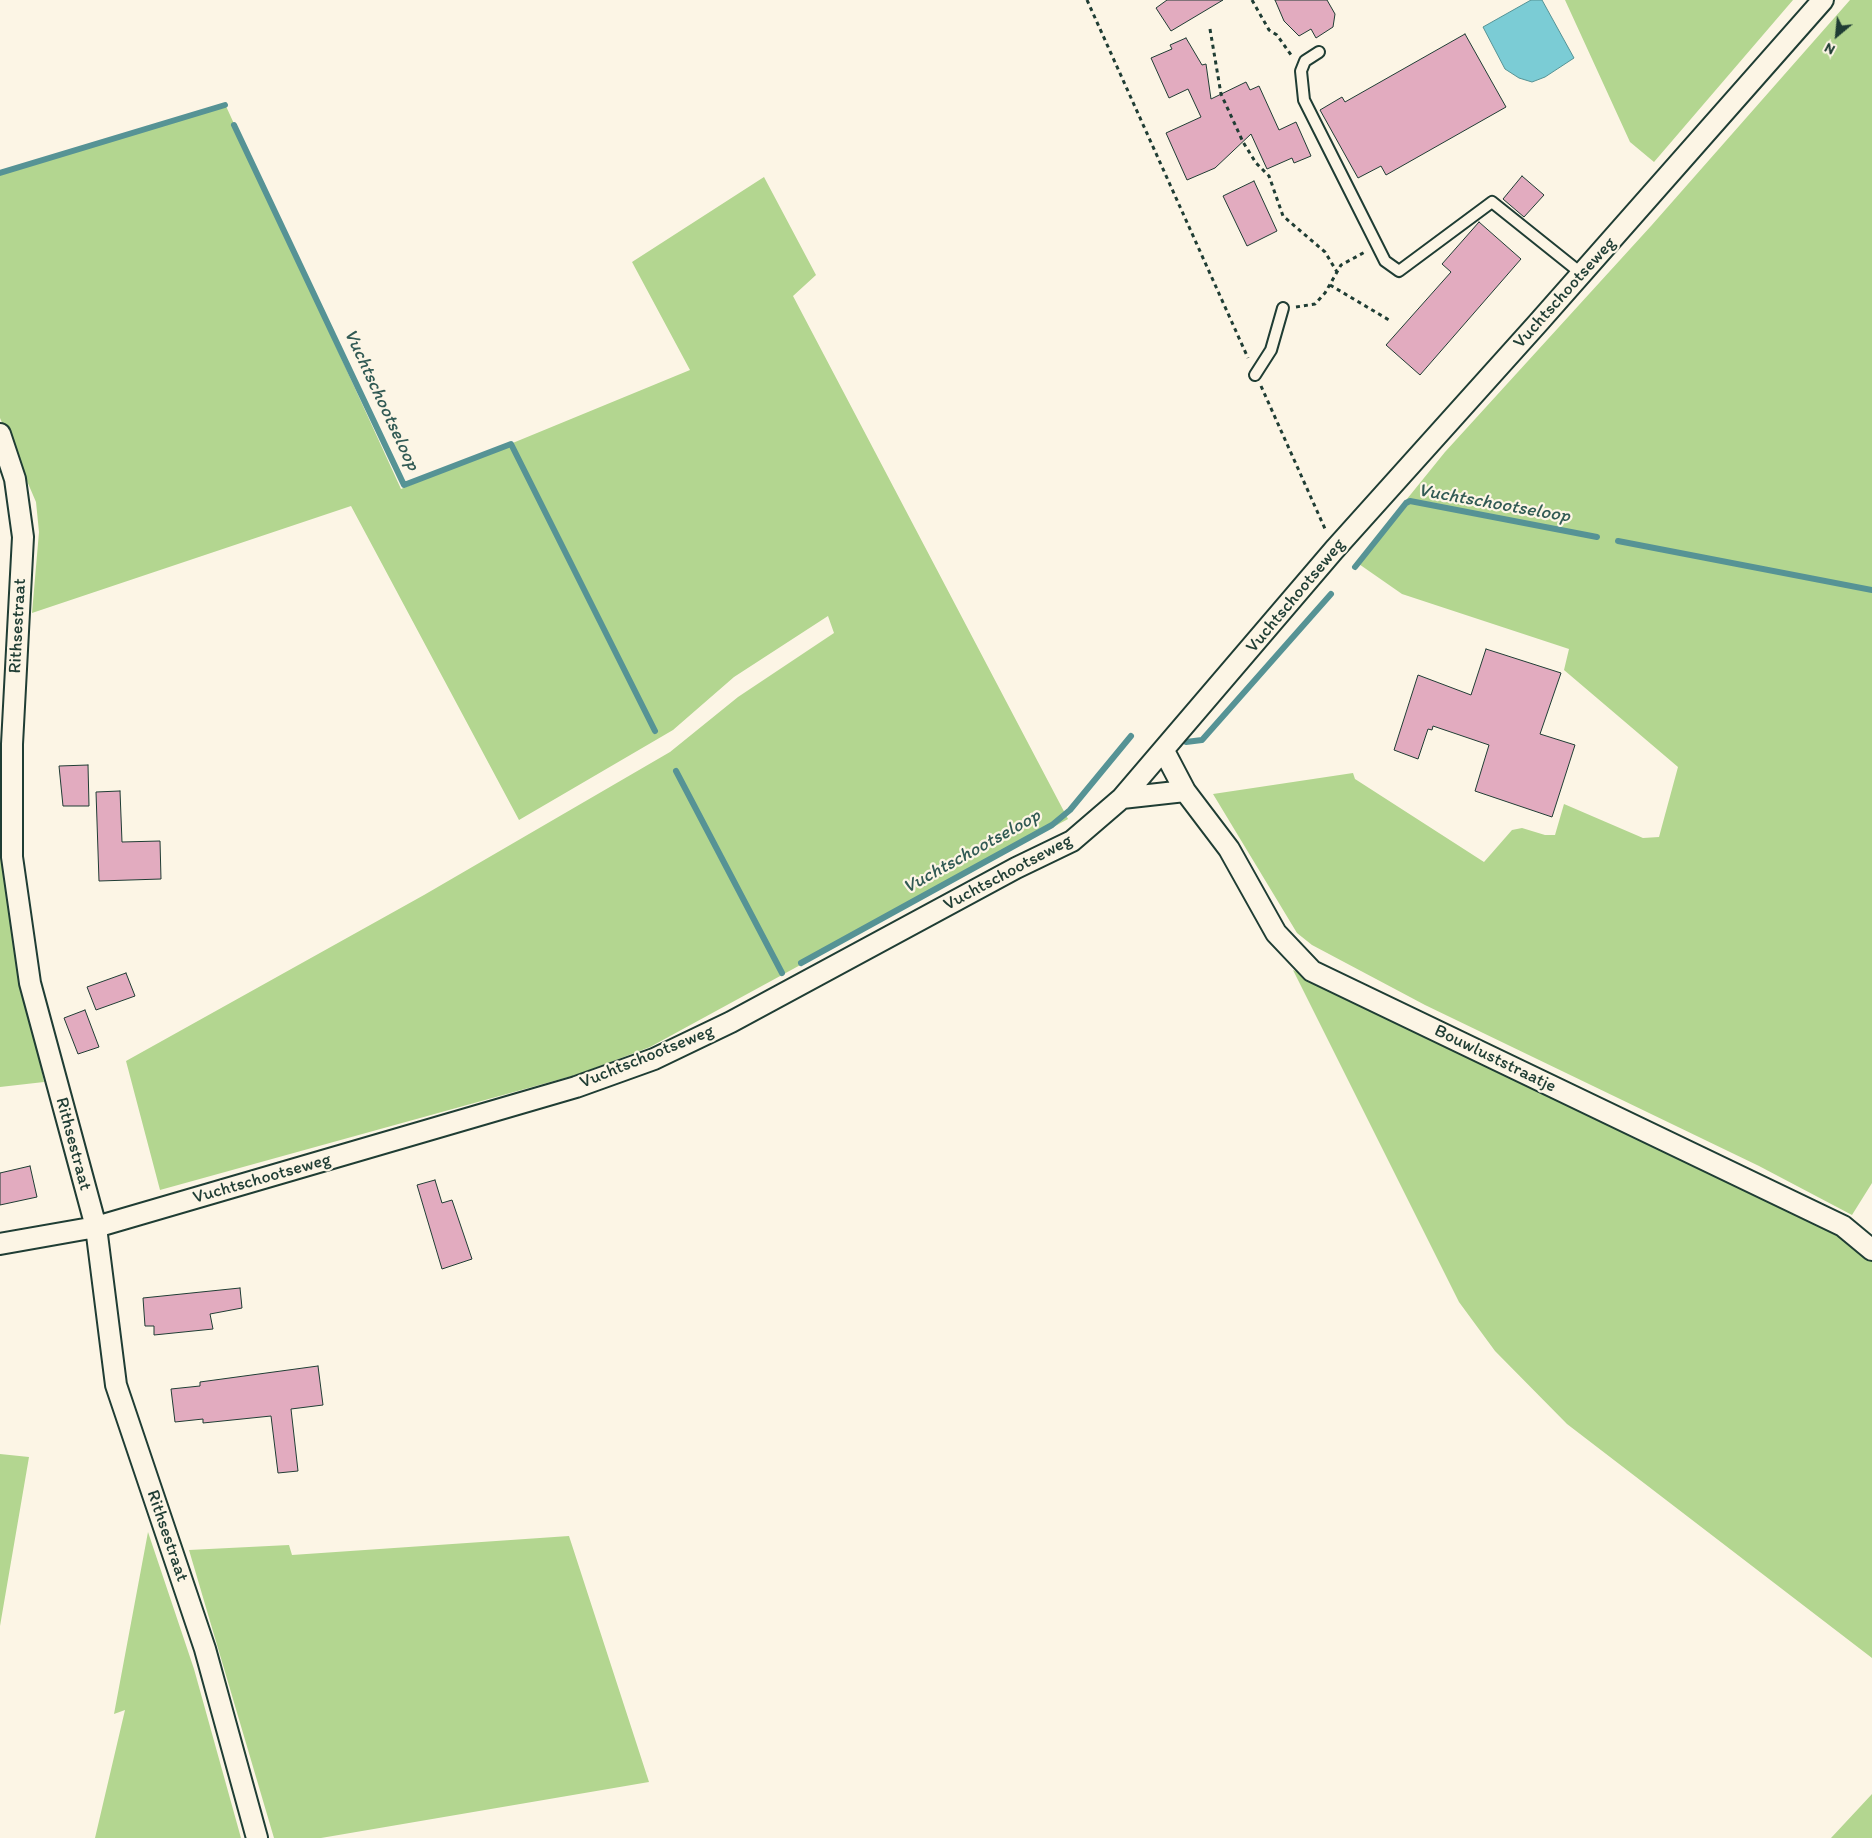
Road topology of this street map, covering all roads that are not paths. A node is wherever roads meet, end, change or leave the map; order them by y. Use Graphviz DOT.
graph roads {
  1 [pos="1822,0"];
  2 [pos="1319,52"];
  3 [pos="1582,274"];
  4 [pos="1284,308"];
  5 [pos="1255,375"];
  6 [pos="0,434"];
  7 [pos="1164,751"];
  8 [pos="1185,791"];
  9 [pos="1122,798"];
  10 [pos="96,1227"];
  11 [pos="0,1244"];
  12 [pos="1872,1250"];
  13 [pos="257,1838"];
  1 -- 3 [label="street, Vuchtschootseweg"];
  2 -- 3 [label="lane"];
  3 -- 7 [label="street, Vuchtschootseweg"];
  4 -- 5 [label="lane"];
  6 -- 10 [label="street, Rithsestraat"];
  7 -- 8 [label="street, Bouwluststraatje"];
  7 -- 9 [label="street, Vuchtschootseweg"];
  8 -- 9 [label="street"];
  8 -- 12 [label="street, Bouwluststraatje"];
  9 -- 10 [label="street, Vuchtschootseweg"];
  10 -- 11 [label="street, Vuchtschootseweg"];
  10 -- 13 [label="street, Rithsestraat"];
}
